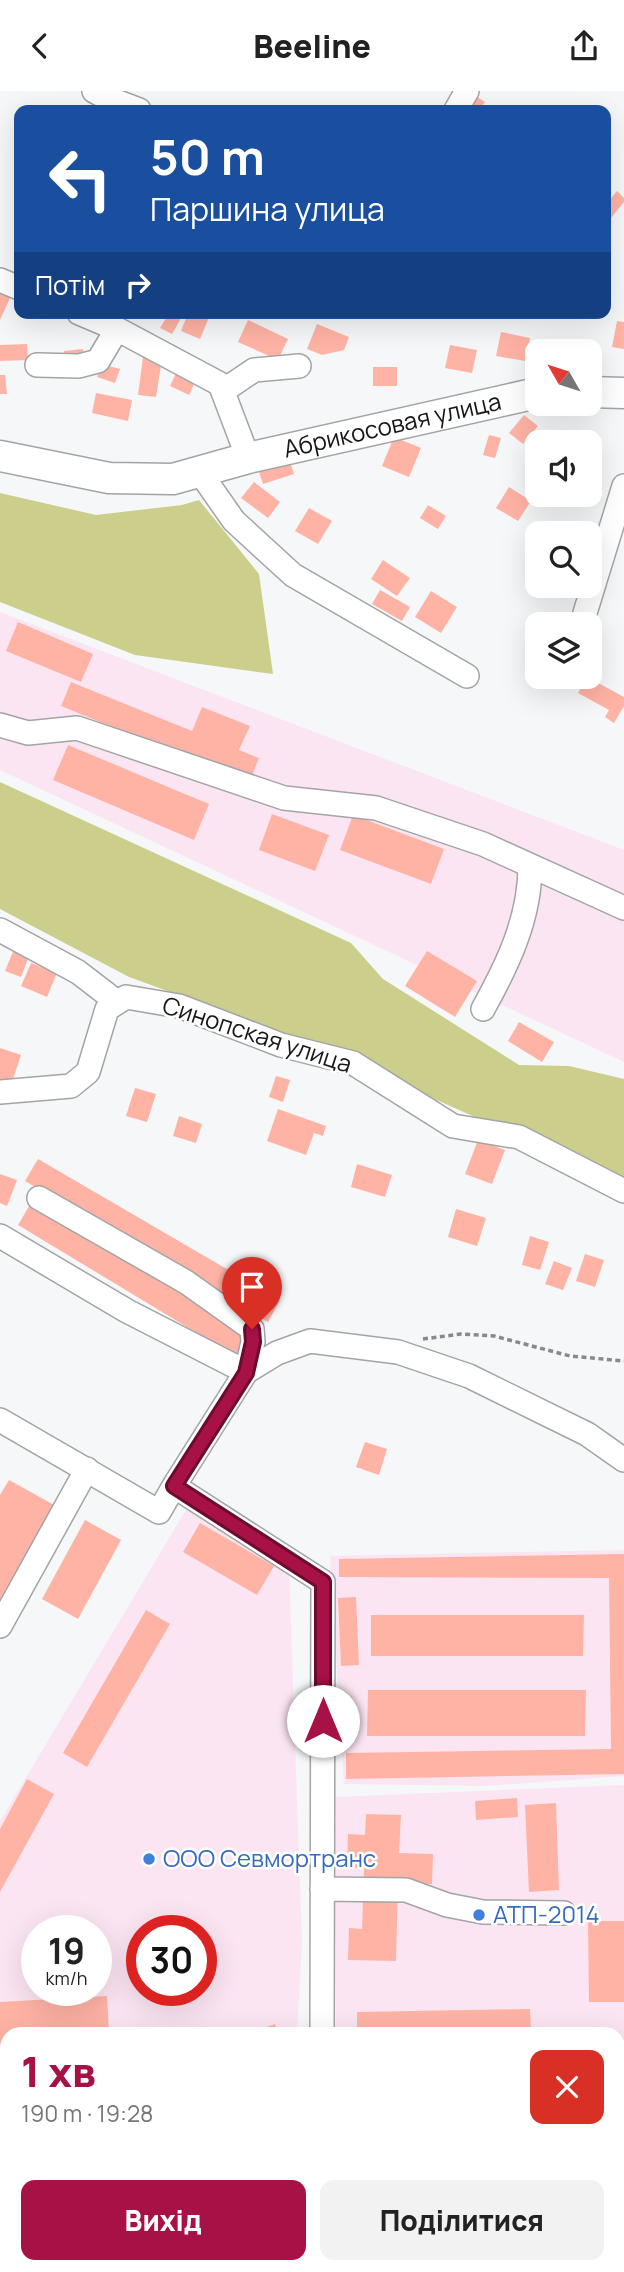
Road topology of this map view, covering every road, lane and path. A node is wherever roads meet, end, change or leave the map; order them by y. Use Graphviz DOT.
graph roads {
  1 [pos="94,91"];
  2 [pos="126,105"];
  3 [pos="93,319"];
  4 [pos="117,329"];
  5 [pos="37,365"];
  6 [pos="299,366"];
  7 [pos="223,391"];
  8 [pos="602,392"];
  9 [pos="624,393"];
  10 [pos="525,396"];
  11 [pos="0,456"];
  12 [pos="248,458"];
  13 [pos="199,471"];
  14 [pos="624,487"];
  15 [pos="585,612"];
  16 [pos="467,676"];
  17 [pos="0,725"];
  18 [pos="530,866"];
  19 [pos="624,908"];
  20 [pos="0,930"];
  21 [pos="117,1002"];
  22 [pos="483,1009"];
  23 [pos="0,1092"];
  24 [pos="624,1191"];
  25 [pos="39,1198"];
  26 [pos="0,1236"];
  27 [pos="403,1354"];
  28 [pos="624,1361"];
  29 [pos="246,1373"];
  30 [pos="0,1420"];
  31 [pos="624,1460"];
  32 [pos="86,1469"];
  33 [pos="180,1490"];
  34 [pos="0,1626"];
  35 [pos="322,1889"];
  36 [pos="564,1913"];
  37 [pos="322,2027"];
  1 -- 2 [label="street"];
  3 -- 4 [label="street"];
  4 -- 5 [label="street"];
  4 -- 7 [label="street"];
  6 -- 7 [label="street"];
  7 -- 12 [label="street"];
  8 -- 9 [label="main road"];
  10 -- 12 [label="main road, Абрикосовая улица"];
  11 -- 13 [label="main road, Абрикосовая улица"];
  12 -- 13 [label="main road, Абрикосовая улица"];
  13 -- 16 [label="street"];
  14 -- 15 [label="street"];
  17 -- 18 [label="street"];
  18 -- 19 [label="street"];
  18 -- 22 [label="street"];
  20 -- 21 [label="street"];
  21 -- 23 [label="street"];
  21 -- 24 [label="street, Синопская улица"];
  25 -- 29 [label="street"];
  26 -- 29 [label="street"];
  27 -- 28 [label="path"];
  27 -- 29 [label="street"];
  27 -- 31 [label="street"];
  29 -- 33 [label="street"];
  30 -- 32 [label="street"];
  32 -- 33 [label="street"];
  32 -- 34 [label="street"];
  33 -- 35 [label="street"];
  35 -- 36 [label="street"];
  35 -- 37 [label="street"];
}
